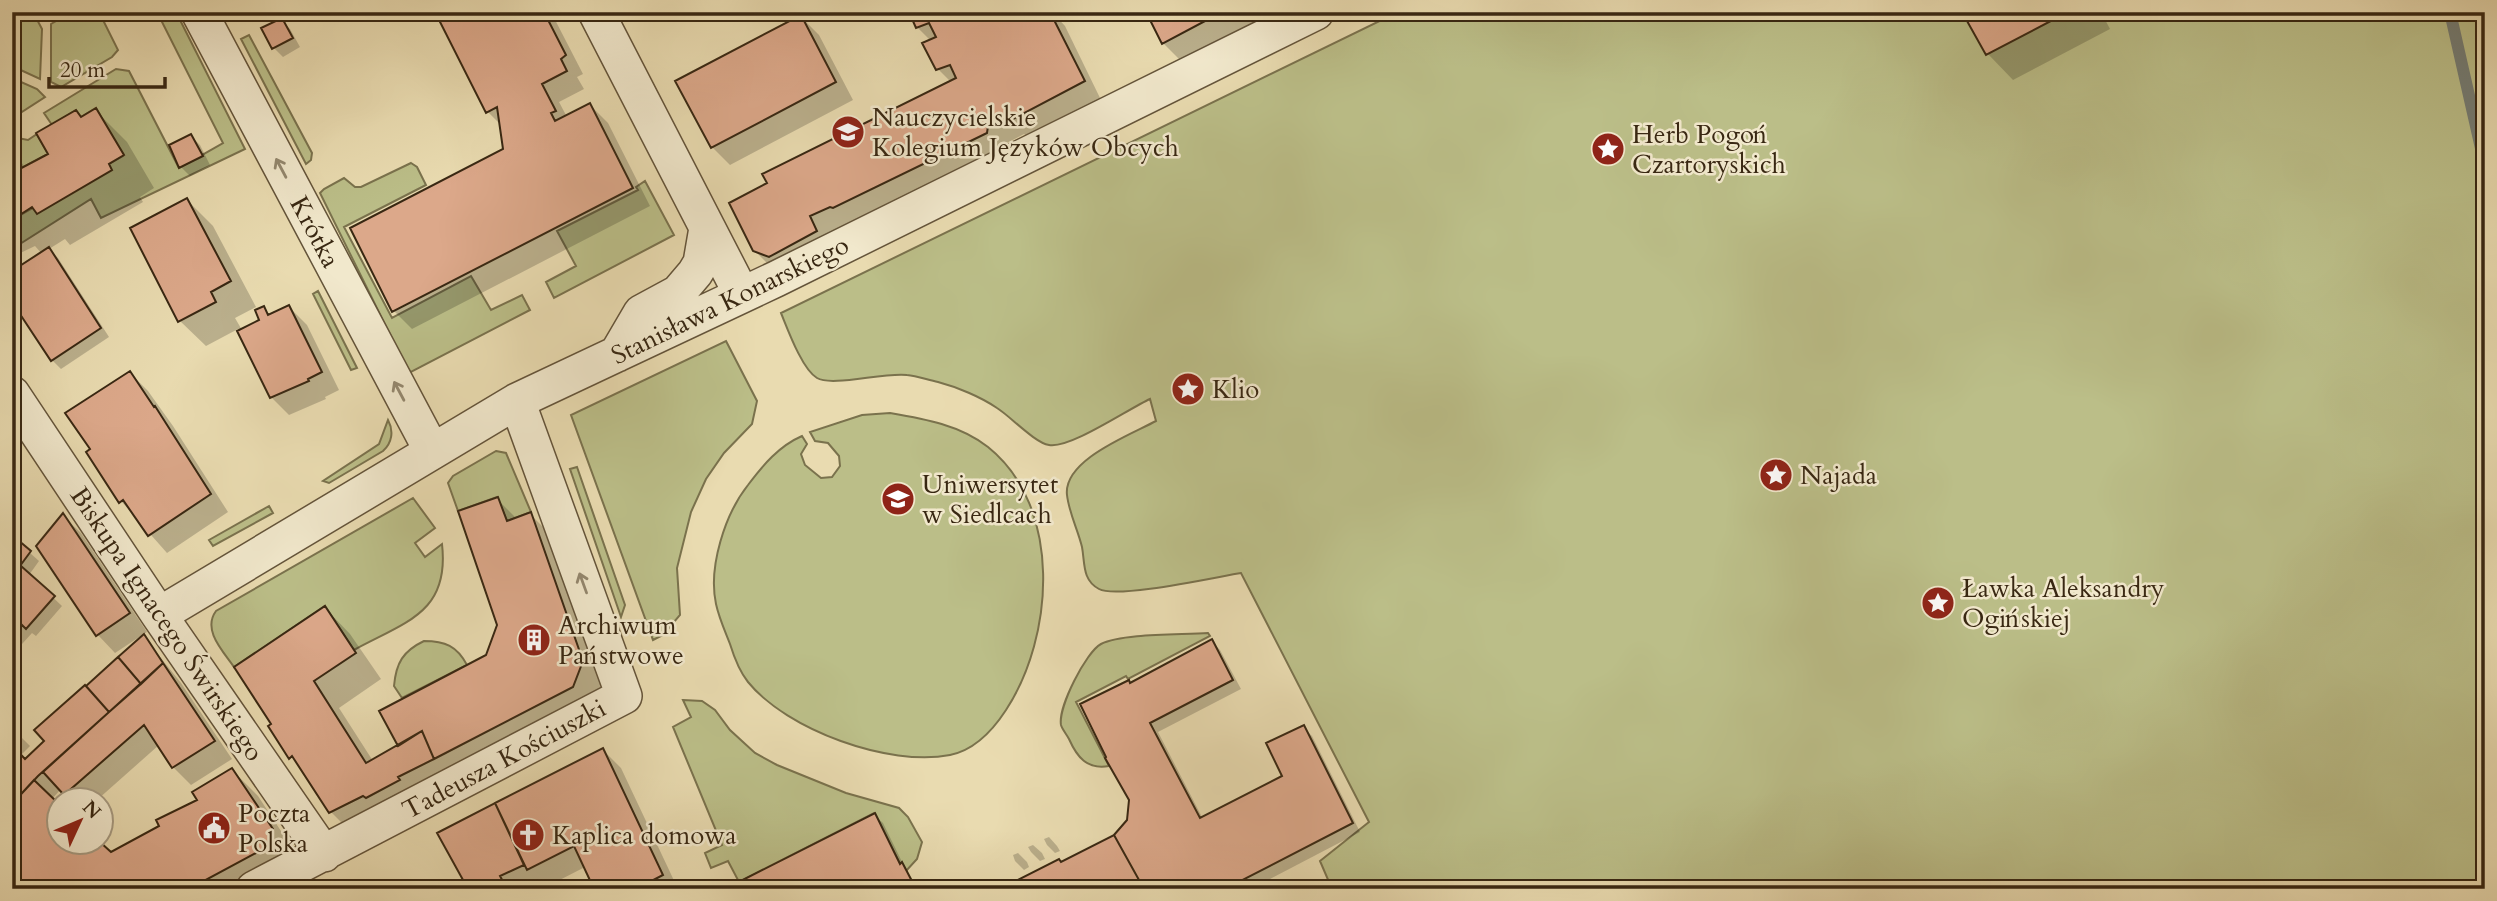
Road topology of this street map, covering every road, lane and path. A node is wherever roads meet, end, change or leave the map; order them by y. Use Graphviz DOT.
graph roads {
  1 [pos="199,12"];
  2 [pos="596,12"];
  3 [pos="1315,12"];
  4 [pos="707,228"];
  5 [pos="742,295"];
  6 [pos="617,354"];
  7 [pos="12,394"];
  8 [pos="517,401"];
  9 [pos="432,451"];
  10 [pos="159,615"];
  11 [pos="324,854"];
  12 [pos="254,889"];
  9 -- 1 [label="street, Krótka, one-way"];
  2 -- 4 [label="street"];
  3 -- 5 [label="street, Stanisława Konarskiego"];
  4 -- 5 [label="street"];
  4 -- 6 [label="street"];
  5 -- 6 [label="street, Stanisława Konarskiego"];
  6 -- 8 [label="street, Stanisława Konarskiego"];
  7 -- 10 [label="street, Biskupa Ignacego Świrskiego"];
  8 -- 9 [label="street, Stanisława Konarskiego"];
  11 -- 8 [label="street, Tadeusza Kościuszki, one-way"];
  9 -- 10 [label="street, Stanisława Konarskiego"];
  10 -- 11 [label="street, Biskupa Ignacego Świrskiego"];
  11 -- 12 [label="street, Tadeusza Kościuszki"];
}
